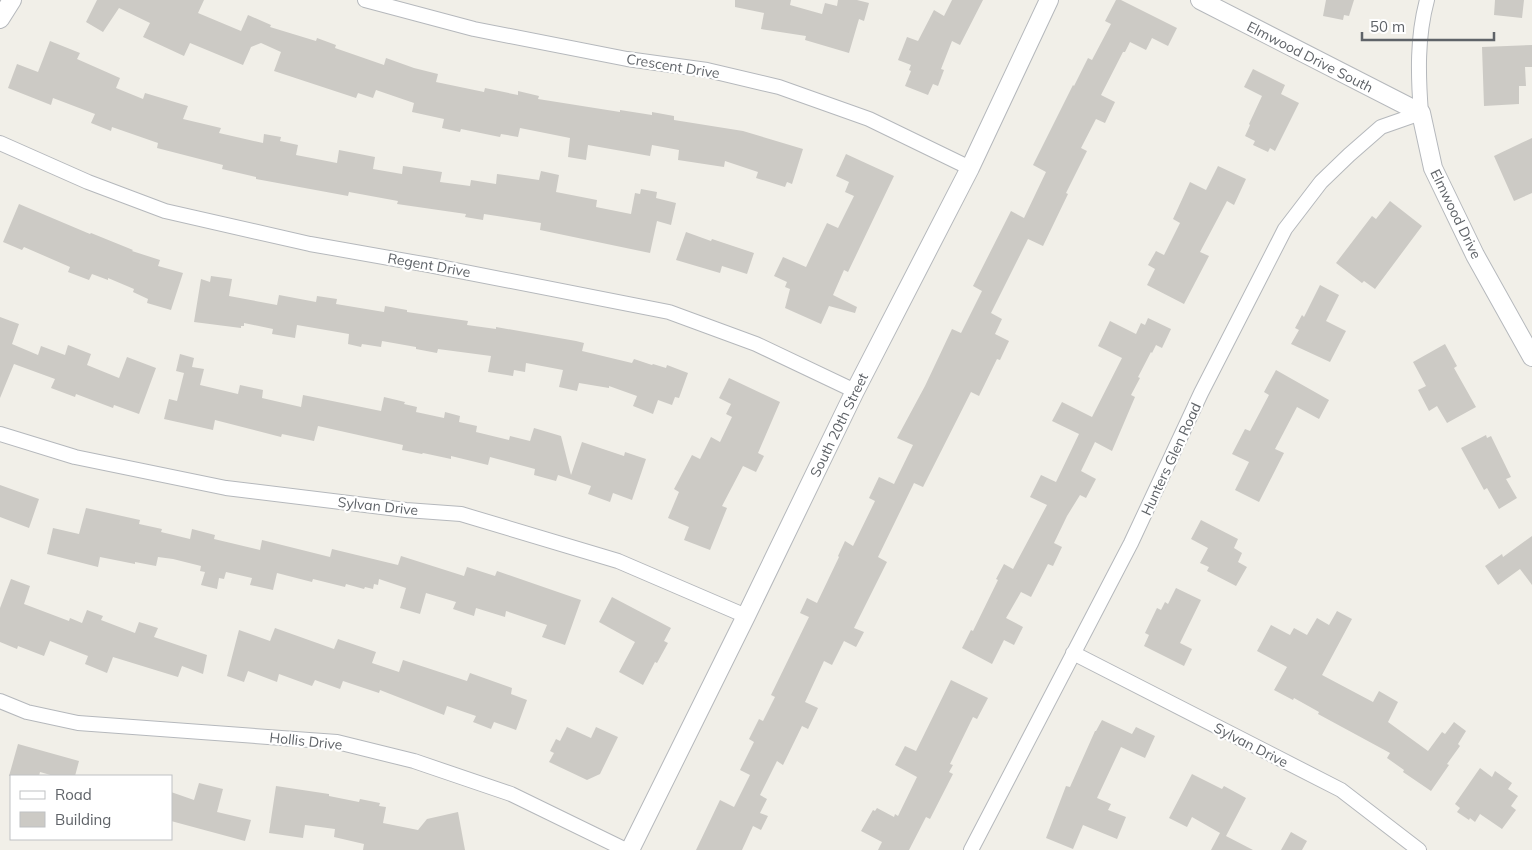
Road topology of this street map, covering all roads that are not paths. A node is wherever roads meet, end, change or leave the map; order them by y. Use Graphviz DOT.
graph roads {
  1 [pos="12,0"];
  2 [pos="366,0"];
  3 [pos="1049,0"];
  4 [pos="1200,0"];
  5 [pos="1427,0"];
  6 [pos="0,19"];
  7 [pos="1421,113"];
  8 [pos="0,143"];
  9 [pos="970,168"];
  10 [pos="1532,357"];
  11 [pos="855,391"];
  12 [pos="0,434"];
  13 [pos="746,616"];
  14 [pos="1073,654"];
  15 [pos="0,701"];
  16 [pos="626,850"];
  17 [pos="630,850"];
  18 [pos="971,850"];
  19 [pos="1420,850"];
  1 -- 6 [label="street"];
  2 -- 9 [label="street, Crescent Drive"];
  3 -- 9 [label="street, South 20th Street"];
  4 -- 7 [label="street, Elmwood Drive South"];
  5 -- 7 [label="street, Elmwood Drive"];
  7 -- 10 [label="street, Elmwood Drive"];
  7 -- 14 [label="street, Hunters Glen Road"];
  8 -- 11 [label="street, Regent Drive"];
  9 -- 11 [label="street, South 20th Street"];
  11 -- 13 [label="street, South 20th Street"];
  12 -- 13 [label="street, Sylvan Drive"];
  13 -- 17 [label="street, South 20th Street"];
  14 -- 18 [label="street, Hunters Glen Road"];
  14 -- 19 [label="street, Sylvan Drive"];
  15 -- 16 [label="street, Hollis Drive"];
}
